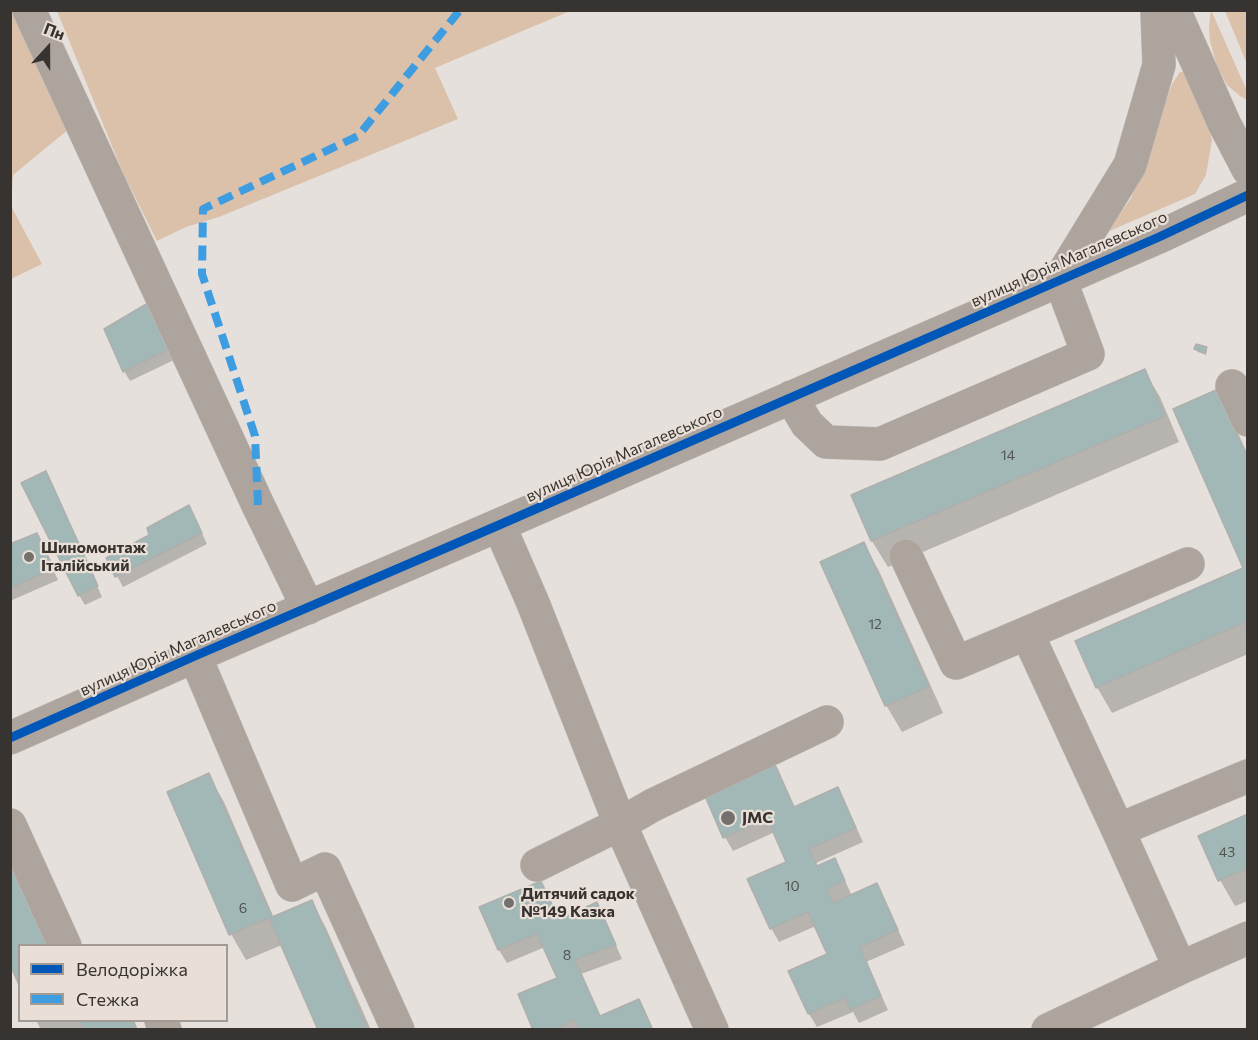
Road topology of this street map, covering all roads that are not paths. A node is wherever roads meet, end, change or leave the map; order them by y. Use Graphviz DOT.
graph roads {
  1 [pos="29,10"];
  2 [pos="1157,10"];
  3 [pos="1174,10"];
  4 [pos="1236,121"];
  5 [pos="1248,169"];
  6 [pos="1248,195"];
  7 [pos="1060,279"];
  8 [pos="1232,386"];
  9 [pos="791,397"];
  10 [pos="1248,420"];
  11 [pos="499,525"];
  12 [pos="906,556"];
  13 [pos="1188,564"];
  14 [pos="308,608"];
  15 [pos="1027,633"];
  16 [pos="195,656"];
  17 [pos="827,722"];
  18 [pos="10,738"];
  19 [pos="1248,776"];
  20 [pos="620,824"];
  21 [pos="10,825"];
  22 [pos="1118,830"];
  23 [pos="537,865"];
  24 [pos="1248,938"];
  25 [pos="65,944"];
  26 [pos="1180,968"];
  27 [pos="398,1029"];
  28 [pos="712,1029"];
  29 [pos="1048,1029"];
  1 -- 14 [label="street"];
  2 -- 7 [label="street"];
  3 -- 4 [label="street"];
  4 -- 5 [label="street"];
  6 -- 7 [label="street, вулиця Юрія Магалевського"];
  7 -- 9 [label="street, вулиця Юрія Магалевського"];
  7 -- 9 [label="street"];
  8 -- 10 [label="street"];
  9 -- 11 [label="street, вулиця Юрія Магалевського"];
  11 -- 14 [label="street, вулиця Юрія Магалевського"];
  11 -- 20 [label="street"];
  12 -- 15 [label="street"];
  13 -- 15 [label="street"];
  14 -- 16 [label="street, вулиця Юрія Магалевського"];
  15 -- 22 [label="street"];
  16 -- 18 [label="street, вулиця Юрія Магалевського"];
  16 -- 27 [label="street"];
  17 -- 20 [label="street"];
  19 -- 22 [label="street"];
  20 -- 23 [label="street"];
  20 -- 28 [label="street"];
  21 -- 25 [label="street"];
  22 -- 26 [label="street"];
  24 -- 26 [label="street"];
  26 -- 29 [label="street"];
}
